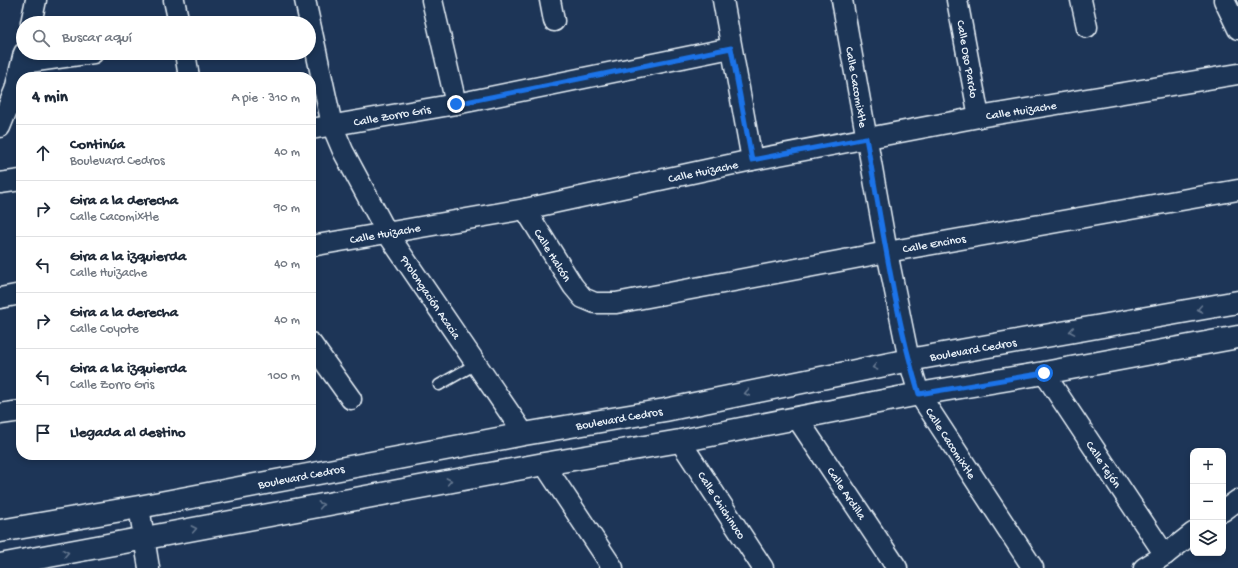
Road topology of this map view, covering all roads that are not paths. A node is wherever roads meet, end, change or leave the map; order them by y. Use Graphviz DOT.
graph roads {
  1 [pos="36,0"];
  2 [pos="174,0"];
  3 [pos="305,0"];
  4 [pos="432,0"];
  5 [pos="550,0"];
  6 [pos="723,0"];
  7 [pos="842,0"];
  8 [pos="957,0"];
  9 [pos="1080,0"];
  10 [pos="1224,0"];
  11 [pos="33,16"];
  12 [pos="177,16"];
  13 [pos="308,16"];
  14 [pos="554,21"];
  15 [pos="1087,27"];
  16 [pos="1238,29"];
  17 [pos="731,48"];
  18 [pos="316,51"];
  19 [pos="22,60"];
  20 [pos="186,60"];
  21 [pos="20,72"];
  22 [pos="188,72"];
  23 [pos="1238,74"];
  24 [pos="16,86"];
  25 [pos="456,104"];
  26 [pos="978,117"];
  27 [pos="332,125"];
  28 [pos="0,127"];
  29 [pos="316,128"];
  30 [pos="866,138"];
  31 [pos="752,160"];
  32 [pos="16,181"];
  33 [pos="0,183"];
  34 [pos="1238,190"];
  35 [pos="525,209"];
  36 [pos="387,233"];
  37 [pos="316,245"];
  38 [pos="887,252"];
  39 [pos="16,295"];
  40 [pos="0,298"];
  41 [pos="583,298"];
  42 [pos="1238,302"];
  43 [pos="1238,337"];
  44 [pos="316,355"];
  45 [pos="909,360"];
  46 [pos="476,364"];
  47 [pos="1044,373"];
  48 [pos="440,385"];
  49 [pos="919,394"];
  50 [pos="351,399"];
  51 [pos="16,411"];
  52 [pos="0,414"];
  53 [pos="797,418"];
  54 [pos="524,434"];
  55 [pos="680,441"];
  56 [pos="544,464"];
  57 [pos="1238,500"];
  58 [pos="139,507"];
  59 [pos="1226,509"];
  60 [pos="0,531"];
  61 [pos="1190,535"];
  62 [pos="144,538"];
  63 [pos="1165,555"];
  64 [pos="0,565"];
  65 [pos="149,568"];
  66 [pos="613,568"];
  67 [pos="763,568"];
  68 [pos="898,568"];
  69 [pos="1033,568"];
  70 [pos="1144,568"];
  1 -- 11 [label="street"];
  2 -- 12 [label="street"];
  3 -- 13 [label="street, Prolongación Acacia"];
  4 -- 25 [label="street"];
  5 -- 14 [label="street"];
  6 -- 17 [label="street"];
  7 -- 30 [label="street, Calle Cacomixtle"];
  8 -- 26 [label="street, Calle Oso Pardo"];
  9 -- 15 [label="street"];
  10 -- 16 [label="street"];
  17 -- 25 [label="street, Calle Zorro Gris"];
  17 -- 31 [label="street"];
  18 -- 27 [label="street, Prolongación Acacia"];
  19 -- 21 [label="street"];
  20 -- 22 [label="street"];
  23 -- 26 [label="street, Calle Huizache"];
  24 -- 28 [label="street"];
  25 -- 27 [label="street, Calle Zorro Gris"];
  26 -- 30 [label="street, Calle Huizache"];
  27 -- 29 [label="street, Calle Zorro Gris"];
  27 -- 36 [label="street, Prolongación Acacia"];
  30 -- 31 [label="street, Calle Huizache"];
  30 -- 38 [label="street, Calle Cacomixtle"];
  31 -- 35 [label="street, Calle Huizache"];
  32 -- 33 [label="street"];
  34 -- 38 [label="street, Calle Encinos"];
  35 -- 36 [label="street, Calle Huizache"];
  35 -- 41 [label="street, Calle Halcón"];
  36 -- 37 [label="street, Calle Huizache"];
  36 -- 46 [label="street, Prolongación Acacia"];
  38 -- 41 [label="street, Calle Encinos"];
  38 -- 45 [label="street, Calle Cacomixtle"];
  39 -- 40 [label="street"];
  42 -- 45 [label="street, Boulevard Cedros, one-way"];
  43 -- 47 [label="street"];
  44 -- 50 [label="street"];
  45 -- 49 [label="street, Calle Cacomixtle"];
  45 -- 54 [label="street, Boulevard Cedros, one-way"];
  46 -- 48 [label="lane"];
  46 -- 54 [label="street, Prolongación Acacia"];
  47 -- 49 [label="street"];
  47 -- 63 [label="street, Calle Tejón"];
  49 -- 53 [label="street"];
  49 -- 69 [label="street, Calle Cacomixtle"];
  51 -- 52 [label="street"];
  53 -- 55 [label="street"];
  53 -- 68 [label="street, Calle Ardilla"];
  54 -- 56 [label="street, Prolongación Acacia"];
  54 -- 58 [label="street, Boulevard Cedros"];
  55 -- 56 [label="street"];
  55 -- 67 [label="street, Calle Chichinuco"];
  62 -- 56 [label="street, one-way"];
  56 -- 66 [label="street, Prolongación Acacia"];
  57 -- 59 [label="street"];
  58 -- 60 [label="street, Boulevard Cedros"];
  58 -- 62 [label="street"];
  61 -- 63 [label="street"];
  64 -- 62 [label="street, one-way"];
  62 -- 65 [label="street"];
  63 -- 70 [label="street"];
}
